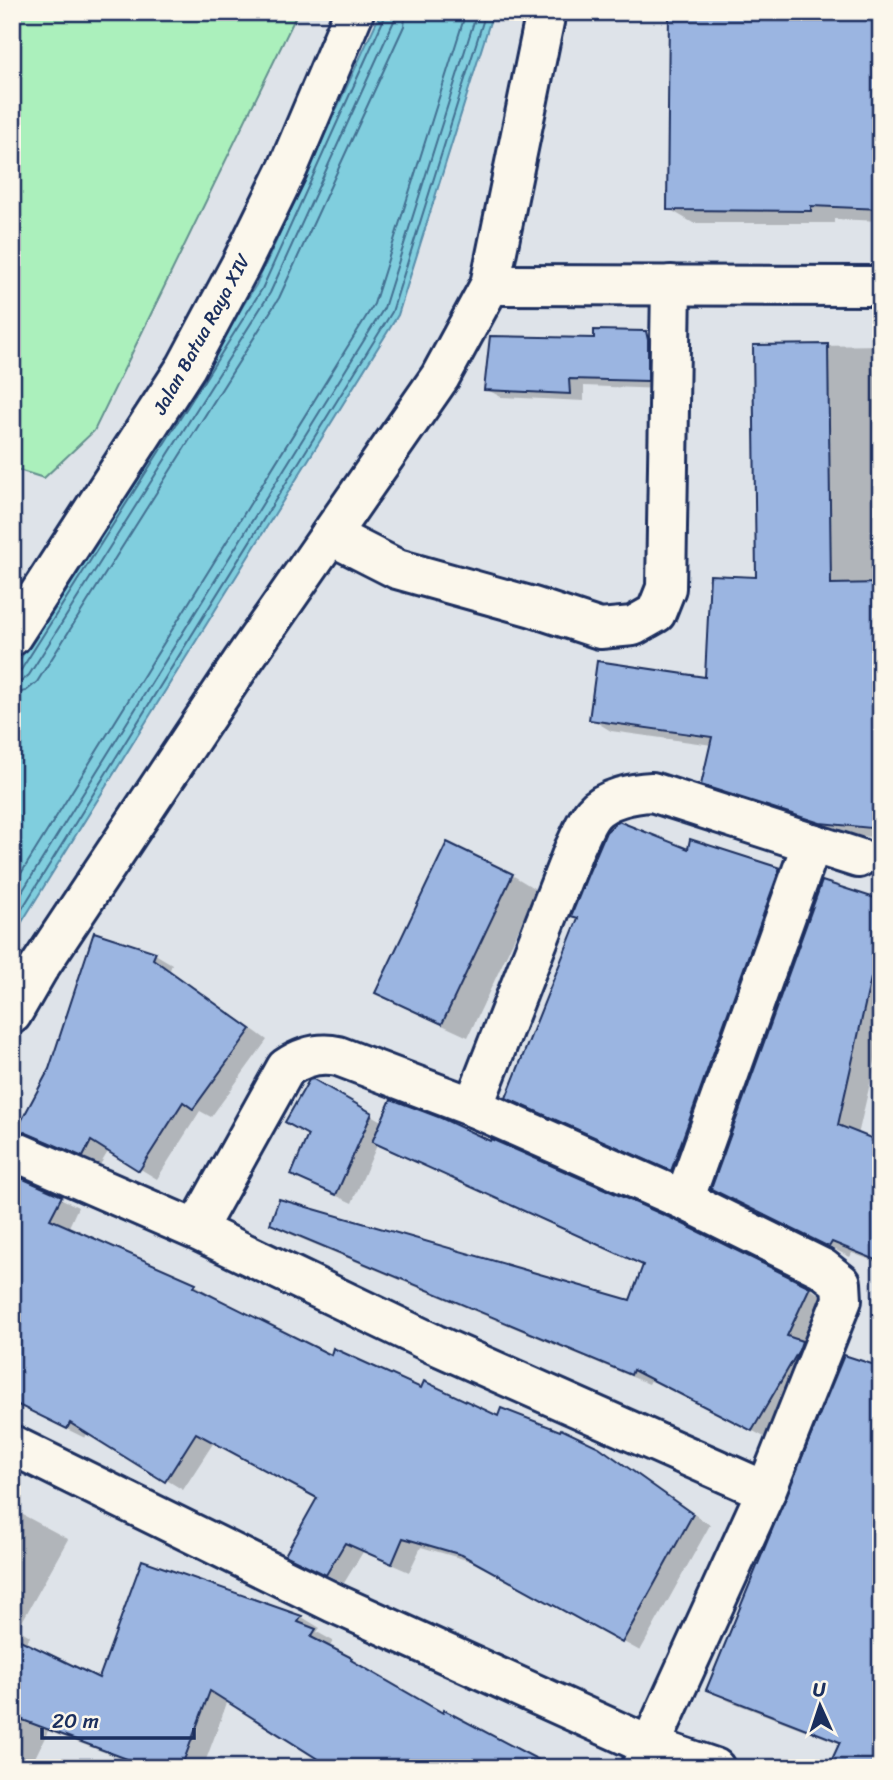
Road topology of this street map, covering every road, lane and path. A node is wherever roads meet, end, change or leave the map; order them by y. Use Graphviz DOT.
graph roads {
  1 [pos="354,12"];
  2 [pos="546,12"];
  3 [pos="490,285"];
  4 [pos="671,285"];
  5 [pos="881,286"];
  6 [pos="330,535"];
  7 [pos="12,636"];
  8 [pos="812,843"];
  9 [pos="858,858"];
  10 [pos="12,1014"];
  11 [pos="473,1107"];
  12 [pos="12,1150"];
  13 [pos="684,1200"];
  14 [pos="196,1230"];
  15 [pos="12,1445"];
  16 [pos="766,1491"];
  17 [pos="645,1757"];
  18 [pos="715,1768"];
  1 -- 7 [label="street, Jalan Batua Raya XIV"];
  2 -- 3 [label="street"];
  3 -- 4 [label="street"];
  3 -- 6 [label="street"];
  4 -- 5 [label="street"];
  4 -- 6 [label="street"];
  6 -- 10 [label="street"];
  8 -- 9 [label="street"];
  8 -- 11 [label="street"];
  8 -- 13 [label="street"];
  11 -- 13 [label="street"];
  11 -- 14 [label="street"];
  12 -- 14 [label="street"];
  13 -- 16 [label="street"];
  14 -- 16 [label="street"];
  15 -- 17 [label="street"];
  16 -- 17 [label="street"];
  17 -- 18 [label="street"];
}
